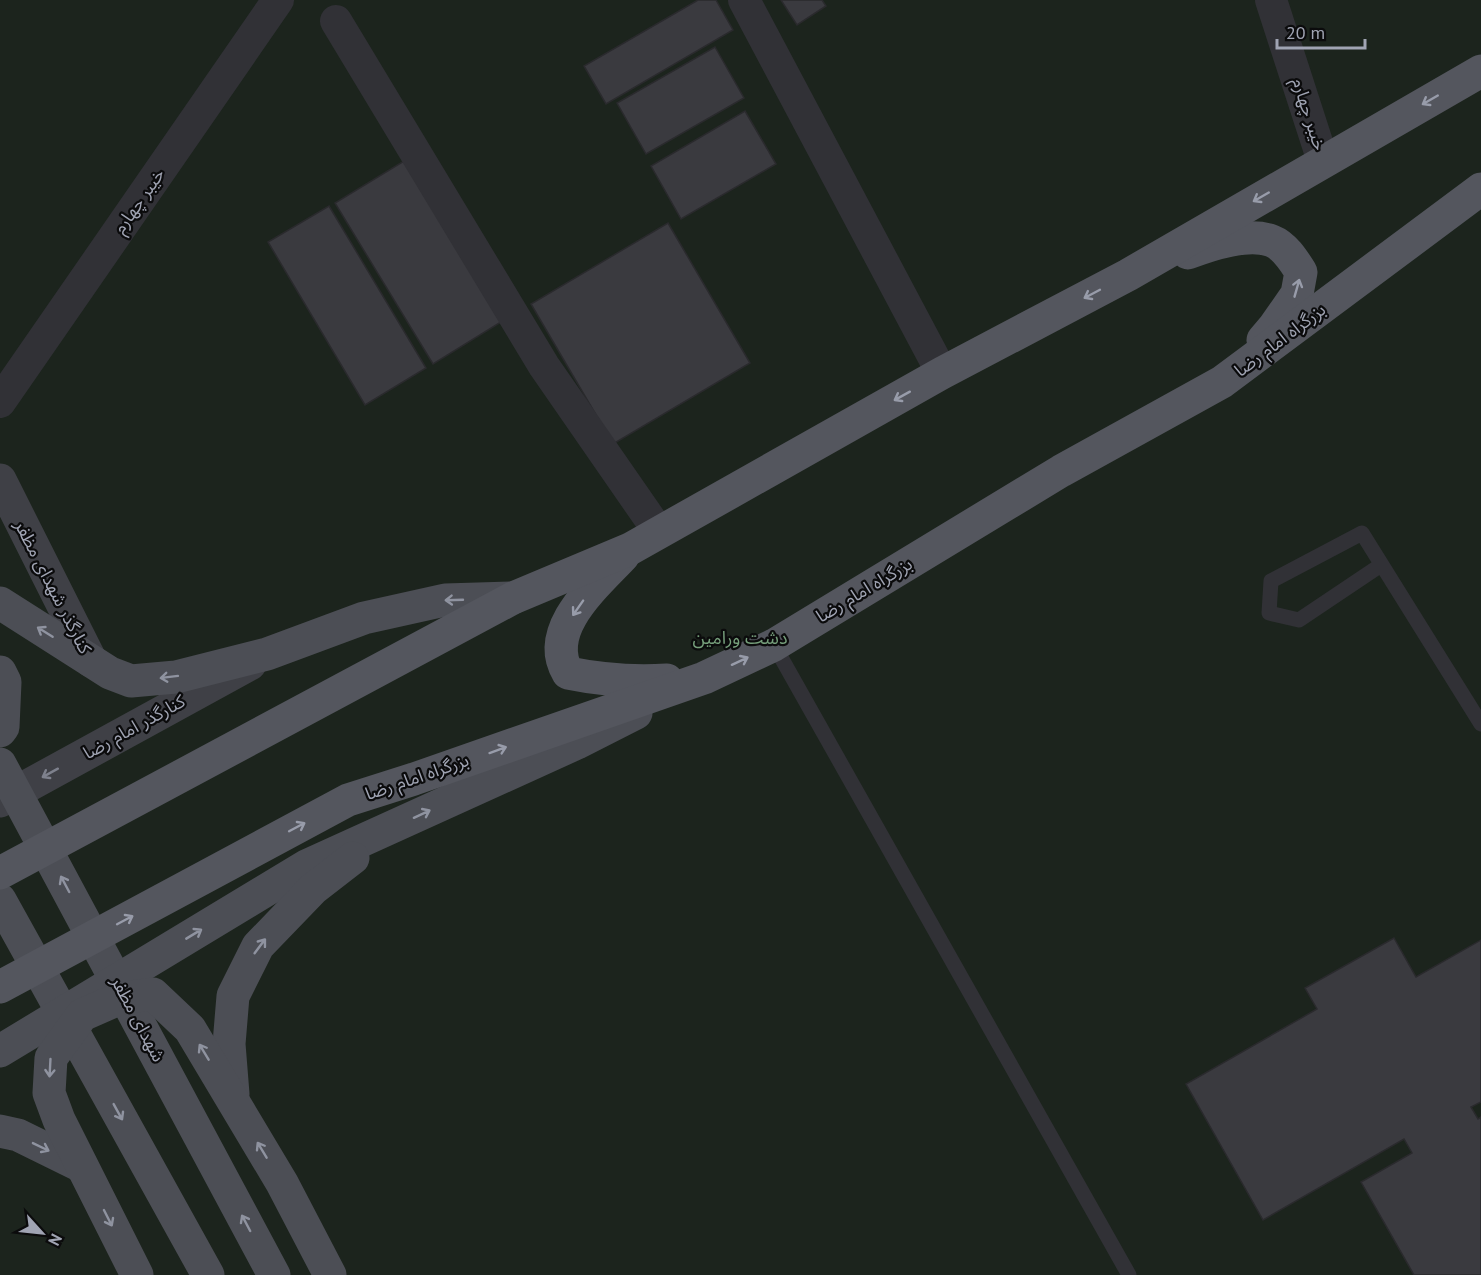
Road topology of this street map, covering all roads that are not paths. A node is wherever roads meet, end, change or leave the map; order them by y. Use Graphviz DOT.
graph roads {
  1 [pos="278,0"];
  2 [pos="744,0"];
  3 [pos="1271,0"];
  4 [pos="336,21"];
  5 [pos="1481,71"];
  6 [pos="1323,160"];
  7 [pos="1481,189"];
  8 [pos="1128,275"];
  9 [pos="942,373"];
  10 [pos="1222,382"];
  11 [pos="0,402"];
  12 [pos="0,480"];
  13 [pos="659,532"];
  14 [pos="630,549"];
  15 [pos="1381,565"];
  16 [pos="513,598"];
  17 [pos="0,603"];
  18 [pos="774,645"];
  19 [pos="267,654"];
  20 [pos="91,661"];
  21 [pos="0,672"];
  22 [pos="704,678"];
  23 [pos="1481,724"];
  24 [pos="0,731"];
  25 [pos="0,764"];
  26 [pos="0,801"];
  27 [pos="393,827"];
  28 [pos="0,873"];
  29 [pos="0,900"];
  30 [pos="0,987"];
  31 [pos="0,1051"];
  32 [pos="234,1102"];
  33 [pos="0,1131"];
  34 [pos="81,1166"];
  35 [pos="137,1275"];
  36 [pos="208,1275"];
  37 [pos="274,1275"];
  38 [pos="330,1275"];
  39 [pos="1129,1275"];
  1 -- 11 [label="street, خیبر چهارم"];
  2 -- 9 [label="street"];
  3 -- 6 [label="street, خیبر چهارم"];
  4 -- 13 [label="street"];
  5 -- 6 [label="highway, one-way"];
  6 -- 8 [label="highway, one-way"];
  7 -- 10 [label="highway, بزرگراه امام رضا"];
  8 -- 9 [label="highway, one-way"];
  10 -- 8 [label="highway, one-way"];
  9 -- 13 [label="highway, one-way"];
  10 -- 18 [label="highway, بزرگراه امام رضا"];
  12 -- 20 [label="main road, کنارگذر شهدای مظفر"];
  13 -- 14 [label="highway"];
  14 -- 16 [label="highway"];
  14 -- 22 [label="highway, one-way"];
  15 -- 15 [label="lane"];
  15 -- 23 [label="lane"];
  16 -- 19 [label="main road, one-way"];
  16 -- 28 [label="highway"];
  20 -- 17 [label="main road, one-way"];
  22 -- 18 [label="highway, بزرگراه امام رضا, one-way"];
  18 -- 39 [label="lane"];
  19 -- 20 [label="main road, one-way"];
  19 -- 26 [label="main road, کنارگذر امام رضا, one-way"];
  21 -- 24 [label="main road"];
  27 -- 22 [label="main road, one-way"];
  30 -- 22 [label="highway, بزرگراه امام رضا, one-way"];
  37 -- 25 [label="main road, شهدای مظفر, one-way"];
  31 -- 27 [label="main road, one-way"];
  32 -- 27 [label="main road, one-way"];
  29 -- 36 [label="main road, one-way"];
  32 -- 34 [label="main road, one-way"];
  38 -- 32 [label="main road, one-way"];
  33 -- 34 [label="main road, one-way"];
  34 -- 35 [label="main road, one-way"];
}
